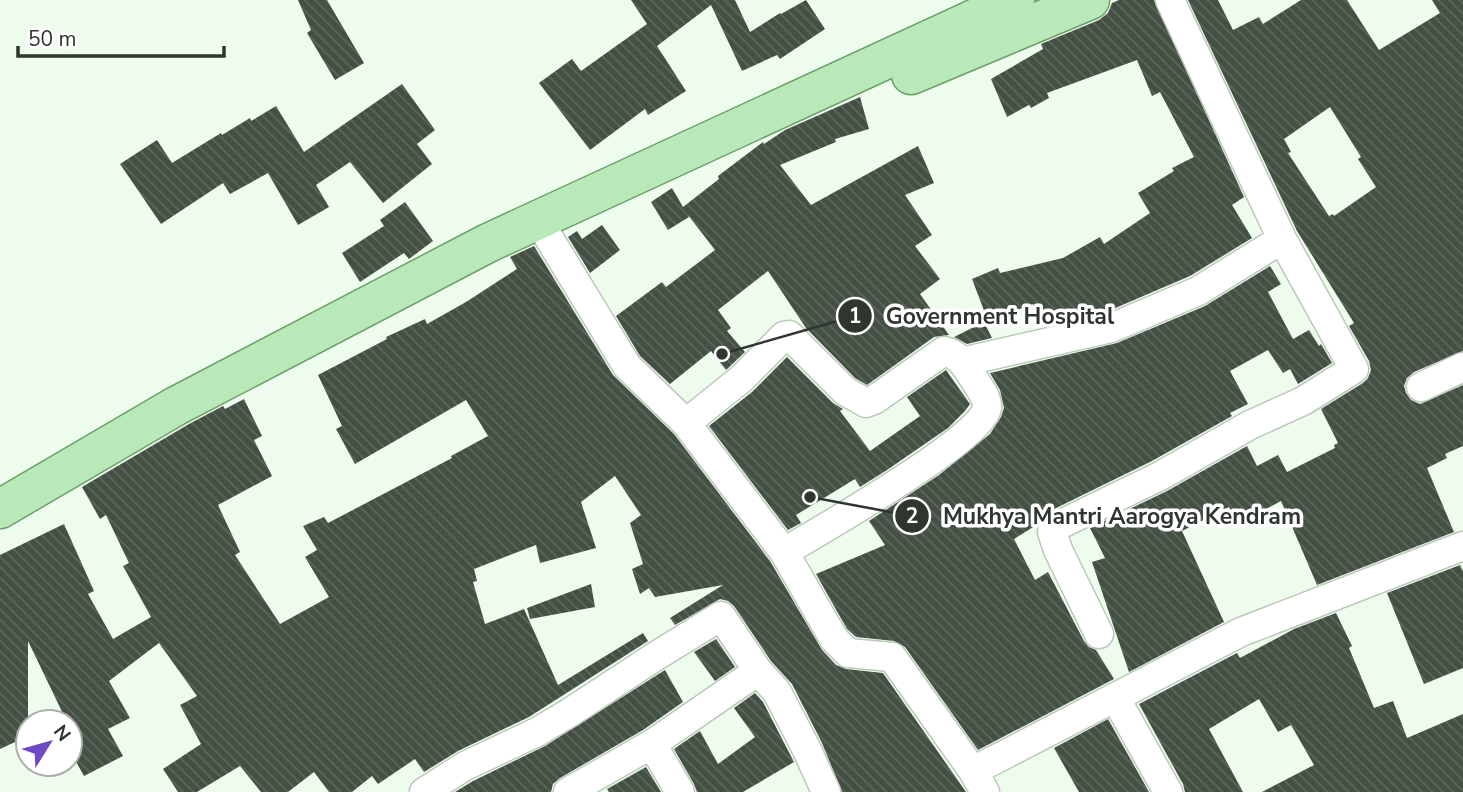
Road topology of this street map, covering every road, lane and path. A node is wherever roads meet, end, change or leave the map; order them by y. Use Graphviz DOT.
graph roads {
  1 [pos="1015,0"];
  2 [pos="1090,0"];
  3 [pos="1170,0"];
  4 [pos="793,101"];
  5 [pos="538,220"];
  6 [pos="1282,239"];
  7 [pos="962,362"];
  8 [pos="1463,367"];
  9 [pos="1421,387"];
  10 [pos="686,423"];
  11 [pos="0,509"];
  12 [pos="1463,546"];
  13 [pos="784,552"];
  14 [pos="1099,634"];
  15 [pos="758,671"];
  16 [pos="1115,697"];
  17 [pos="652,744"];
  18 [pos="979,782"];
  19 [pos="424,792"];
  20 [pos="568,792"];
  21 [pos="680,792"];
  22 [pos="825,792"];
  23 [pos="1168,792"];
  1 -- 4 [label="main road"];
  2 -- 4 [label="main road"];
  3 -- 6 [label="street"];
  4 -- 5 [label="main road"];
  5 -- 10 [label="street"];
  5 -- 11 [label="main road"];
  6 -- 7 [label="street"];
  6 -- 14 [label="street"];
  7 -- 10 [label="street"];
  7 -- 13 [label="street"];
  8 -- 9 [label="street"];
  10 -- 13 [label="street"];
  12 -- 16 [label="street"];
  13 -- 18 [label="street"];
  15 -- 17 [label="street"];
  15 -- 19 [label="street"];
  15 -- 22 [label="street"];
  16 -- 18 [label="street"];
  16 -- 23 [label="street"];
  17 -- 20 [label="street"];
  17 -- 21 [label="street"];
}
